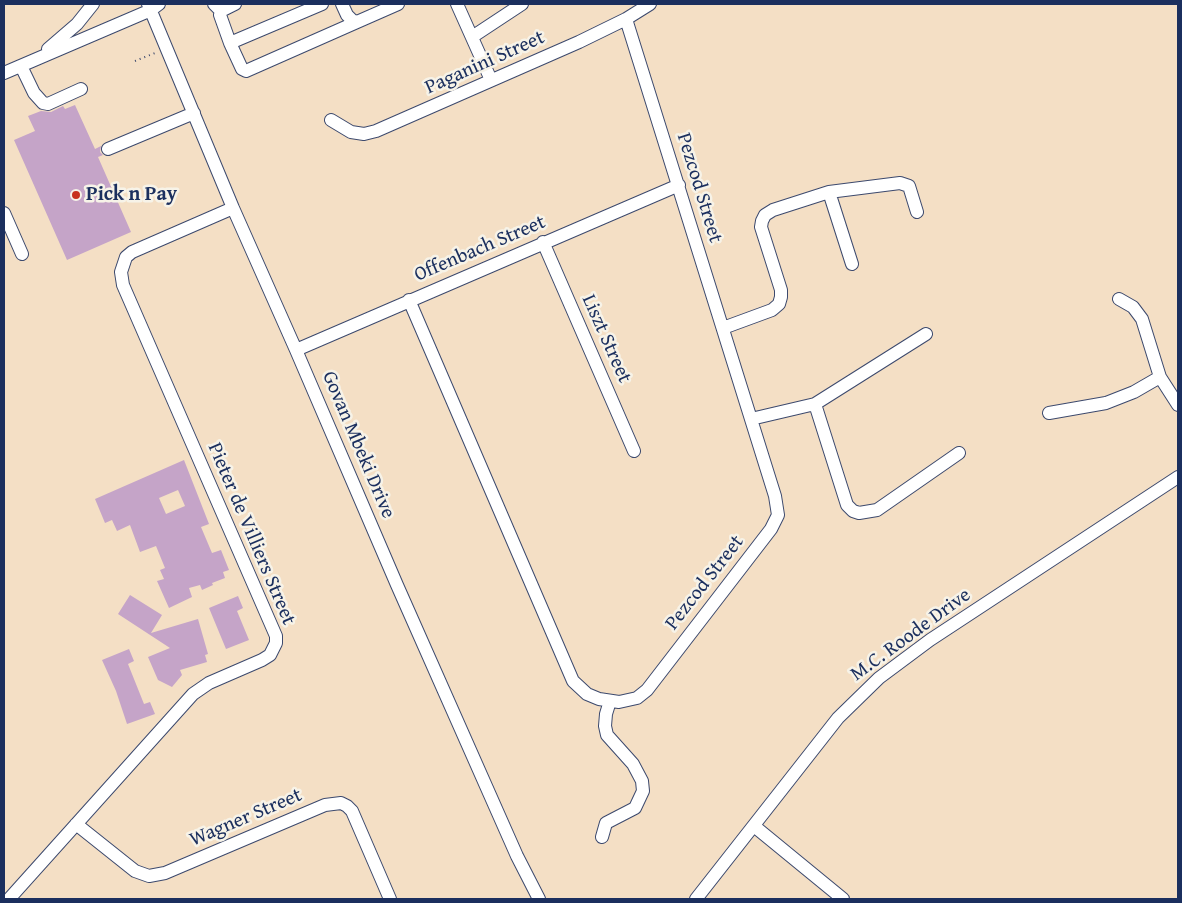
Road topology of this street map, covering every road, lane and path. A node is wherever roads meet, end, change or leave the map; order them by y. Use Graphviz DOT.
graph roads {
  1 [pos="93,4"];
  2 [pos="235,4"];
  3 [pos="322,4"];
  4 [pos="342,4"];
  5 [pos="398,4"];
  6 [pos="457,4"];
  7 [pos="522,4"];
  8 [pos="647,5"];
  9 [pos="153,6"];
  10 [pos="218,7"];
  11 [pos="626,18"];
  12 [pos="357,22"];
  13 [pos="472,37"];
  14 [pos="230,43"];
  15 [pos="166,48"];
  16 [pos="34,60"];
  17 [pos="135,61"];
  18 [pos="21,66"];
  19 [pos="4,73"];
  20 [pos="491,80"];
  21 [pos="82,89"];
  22 [pos="194,114"];
  23 [pos="331,120"];
  24 [pos="108,149"];
  25 [pos="679,185"];
  26 [pos="830,192"];
  27 [pos="232,208"];
  28 [pos="917,212"];
  29 [pos="4,213"];
  30 [pos="543,242"];
  31 [pos="22,254"];
  32 [pos="852,264"];
  33 [pos="1119,299"];
  34 [pos="409,300"];
  35 [pos="723,328"];
  36 [pos="926,334"];
  37 [pos="296,350"];
  38 [pos="1160,377"];
  39 [pos="815,404"];
  40 [pos="1178,405"];
  41 [pos="1049,413"];
  42 [pos="750,419"];
  43 [pos="634,451"];
  44 [pos="959,453"];
  45 [pos="1178,477"];
  46 [pos="610,701"];
  47 [pos="76,824"];
  48 [pos="754,826"];
  49 [pos="602,837"];
  50 [pos="10,899"];
  51 [pos="390,899"];
  52 [pos="539,899"];
  53 [pos="696,899"];
  54 [pos="843,899"];
  1 -- 16 [label="street"];
  2 -- 10 [label="street"];
  3 -- 14 [label="street"];
  4 -- 12 [label="street"];
  5 -- 12 [label="street"];
  6 -- 13 [label="street"];
  7 -- 13 [label="street"];
  8 -- 11 [label="street, Paganini Street"];
  9 -- 15 [label="street, Govan Mbeki Drive"];
  9 -- 16 [label="street"];
  10 -- 14 [label="street"];
  11 -- 20 [label="street, Paganini Street"];
  11 -- 25 [label="street, Pezcod Street"];
  12 -- 14 [label="street"];
  13 -- 20 [label="street"];
  15 -- 17 [label="path"];
  15 -- 22 [label="street, Govan Mbeki Drive"];
  16 -- 18 [label="street"];
  18 -- 19 [label="street"];
  18 -- 21 [label="street"];
  20 -- 23 [label="street, Paganini Street"];
  22 -- 24 [label="street"];
  22 -- 27 [label="street, Govan Mbeki Drive"];
  25 -- 30 [label="street, Offenbach Street"];
  25 -- 35 [label="street, Pezcod Street"];
  26 -- 28 [label="street"];
  26 -- 32 [label="street"];
  26 -- 35 [label="street"];
  27 -- 37 [label="street, Govan Mbeki Drive"];
  27 -- 47 [label="street, Pieter de Villiers Street"];
  29 -- 31 [label="street"];
  30 -- 34 [label="street, Offenbach Street"];
  30 -- 43 [label="street, Liszt Street"];
  33 -- 38 [label="street"];
  34 -- 37 [label="street, Offenbach Street"];
  34 -- 46 [label="street, Pezcod Street"];
  35 -- 42 [label="street, Pezcod Street"];
  36 -- 39 [label="street"];
  37 -- 52 [label="street, Govan Mbeki Drive"];
  38 -- 40 [label="street"];
  38 -- 41 [label="street"];
  39 -- 42 [label="street"];
  39 -- 44 [label="street"];
  42 -- 46 [label="street, Pezcod Street"];
  45 -- 48 [label="street, M.C. Roode Drive"];
  46 -- 49 [label="street"];
  47 -- 50 [label="street, Pieter de Villiers Street"];
  47 -- 51 [label="street, Wagner Street"];
  48 -- 53 [label="street, M.C. Roode Drive"];
  48 -- 54 [label="street"];
}
